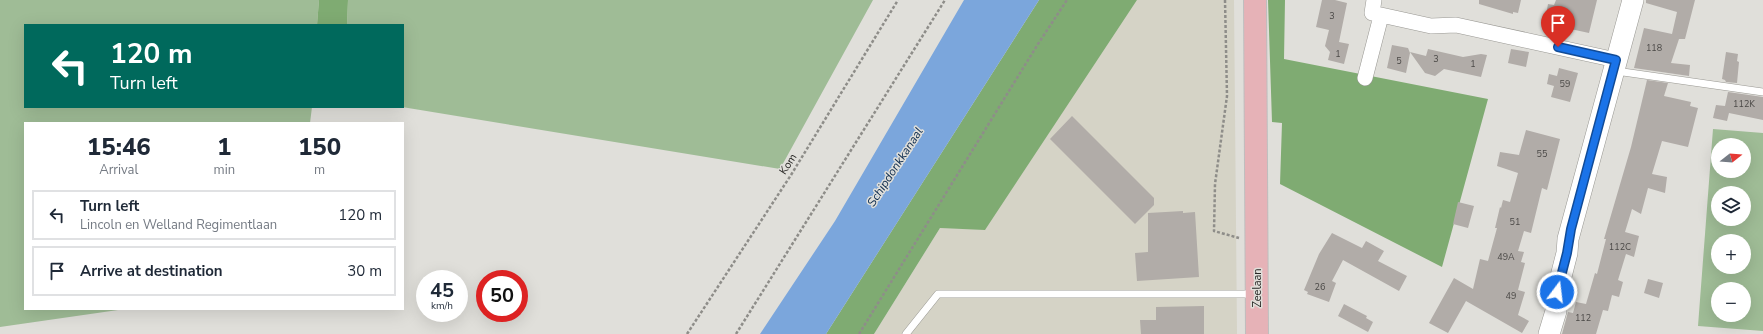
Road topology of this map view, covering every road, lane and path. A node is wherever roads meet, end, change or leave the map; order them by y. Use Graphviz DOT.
graph roads {
  1 [pos="898,0"];
  2 [pos="944,0"];
  3 [pos="1067,0"];
  4 [pos="1225,0"];
  5 [pos="1255,0"];
  6 [pos="1633,0"];
  7 [pos="1376,10"];
  8 [pos="1615,65"];
  9 [pos="1365,78"];
  10 [pos="1763,92"];
  11 [pos="1568,239"];
  12 [pos="1257,242"];
  13 [pos="1257,294"];
  14 [pos="687,334"];
  15 [pos="736,334"];
  16 [pos="859,334"];
  17 [pos="906,334"];
  18 [pos="1257,334"];
  19 [pos="1541,334"];
  20 [pos="1549,334"];
  1 -- 14 [label="path, Kom"];
  2 -- 15 [label="path"];
  3 -- 16 [label="path"];
  4 -- 12 [label="path"];
  5 -- 12 [label="main road, Zeelaan"];
  6 -- 8 [label="main road"];
  7 -- 8 [label="street"];
  7 -- 9 [label="street"];
  8 -- 10 [label="lane"];
  8 -- 11 [label="main road"];
  11 -- 19 [label="main road"];
  11 -- 20 [label="main road"];
  12 -- 13 [label="main road, Zeelaan"];
  13 -- 17 [label="lane"];
  13 -- 18 [label="main road, Zeelaan"];
}
